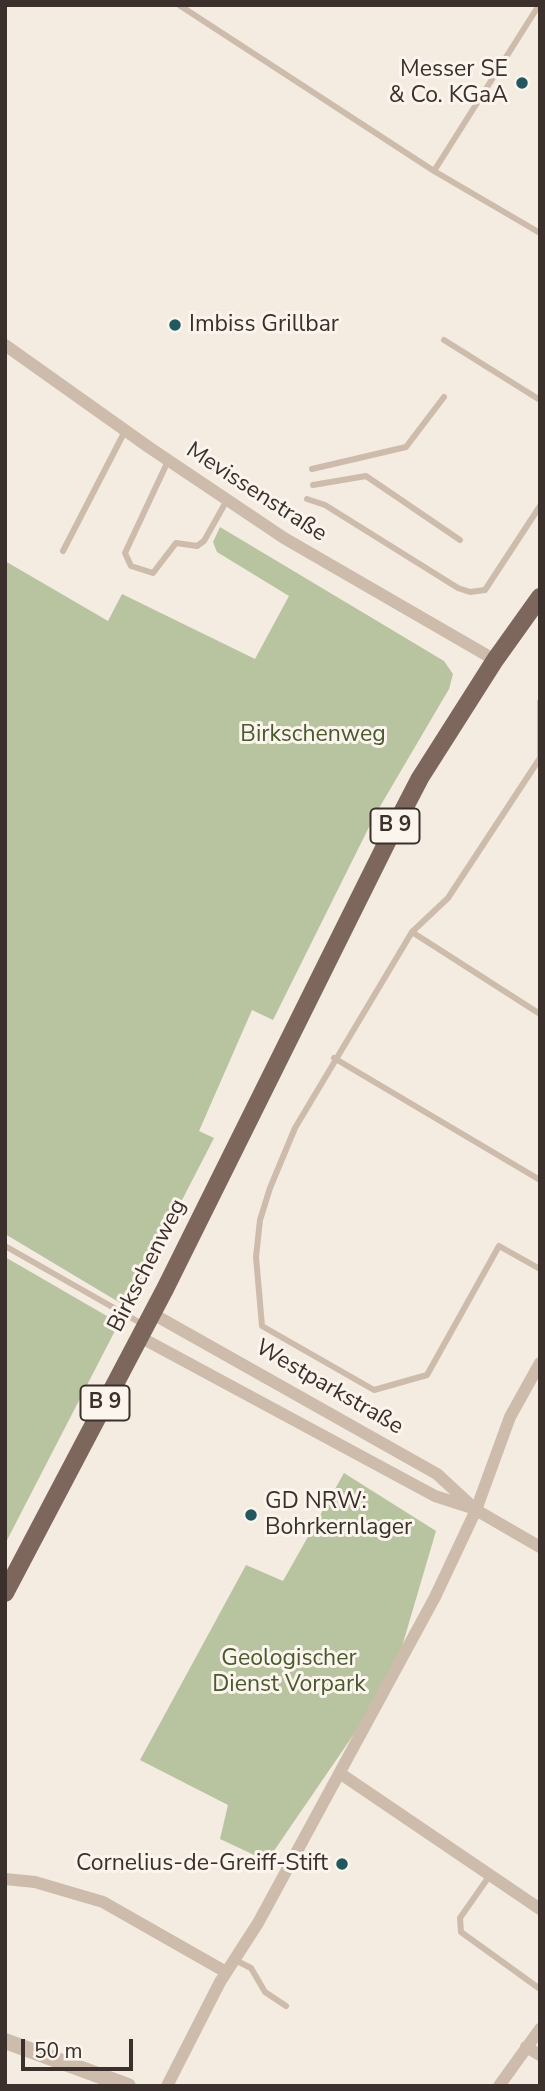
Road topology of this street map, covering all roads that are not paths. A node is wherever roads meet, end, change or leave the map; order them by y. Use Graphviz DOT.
graph roads {
  1 [pos="179,5"];
  2 [pos="539,5"];
  3 [pos="434,171"];
  4 [pos="540,233"];
  5 [pos="444,340"];
  6 [pos="7,351"];
  7 [pos="444,397"];
  8 [pos="540,400"];
  9 [pos="125,431"];
  10 [pos="168,461"];
  11 [pos="312,468"];
  12 [pos="313,485"];
  13 [pos="307,499"];
  14 [pos="227,500"];
  15 [pos="540,506"];
  16 [pos="460,540"];
  17 [pos="63,551"];
  18 [pos="540,597"];
  19 [pos="495,660"];
  20 [pos="540,702"];
  21 [pos="540,758"];
  22 [pos="412,932"];
  23 [pos="540,1014"];
  24 [pos="334,1058"];
  25 [pos="540,1180"];
  26 [pos="5,1245"];
  27 [pos="540,1269"];
  28 [pos="146,1326"];
  29 [pos="540,1363"];
  30 [pos="476,1510"];
  31 [pos="540,1547"];
  32 [pos="5,1593"];
  33 [pos="341,1774"];
  34 [pos="490,1875"];
  35 [pos="5,1880"];
  36 [pos="540,1909"];
  37 [pos="233,1959"];
  38 [pos="226,1972"];
  39 [pos="540,1989"];
  40 [pos="286,2006"];
  41 [pos="540,2029"];
  42 [pos="5,2041"];
  43 [pos="526,2047"];
  44 [pos="540,2055"];
  45 [pos="128,2086"];
  46 [pos="167,2086"];
  47 [pos="499,2086"];
  1 -- 3 [label="lane"];
  2 -- 3 [label="lane"];
  3 -- 4 [label="lane"];
  5 -- 8 [label="lane"];
  6 -- 9 [label="street, Mevissenstraße"];
  7 -- 11 [label="lane"];
  9 -- 10 [label="street, Mevissenstraße"];
  9 -- 17 [label="lane"];
  10 -- 14 [label="street, Mevissenstraße"];
  10 -- 14 [label="lane"];
  12 -- 16 [label="lane"];
  13 -- 15 [label="lane"];
  14 -- 19 [label="street, Mevissenstraße"];
  18 -- 19 [label="main road, Birkschenweg / B 9"];
  19 -- 28 [label="main road, Birkschenweg / B 9"];
  20 -- 21 [label="lane"];
  21 -- 22 [label="lane"];
  22 -- 23 [label="lane"];
  22 -- 24 [label="lane"];
  24 -- 25 [label="lane"];
  24 -- 27 [label="lane"];
  26 -- 28 [label="lane"];
  28 -- 30 [label="street, Westparkstraße"];
  28 -- 30 [label="street, Westparkstraße"];
  28 -- 32 [label="main road, Birkschenweg / B 9"];
  29 -- 30 [label="street"];
  30 -- 31 [label="street, Westparkstraße"];
  30 -- 33 [label="street"];
  33 -- 34 [label="street"];
  33 -- 37 [label="street"];
  34 -- 36 [label="street"];
  34 -- 39 [label="lane"];
  35 -- 38 [label="street"];
  37 -- 38 [label="street"];
  37 -- 40 [label="lane"];
  38 -- 46 [label="street"];
  41 -- 43 [label="street"];
  42 -- 45 [label="street"];
  43 -- 44 [label="street"];
  43 -- 47 [label="street"];
}
